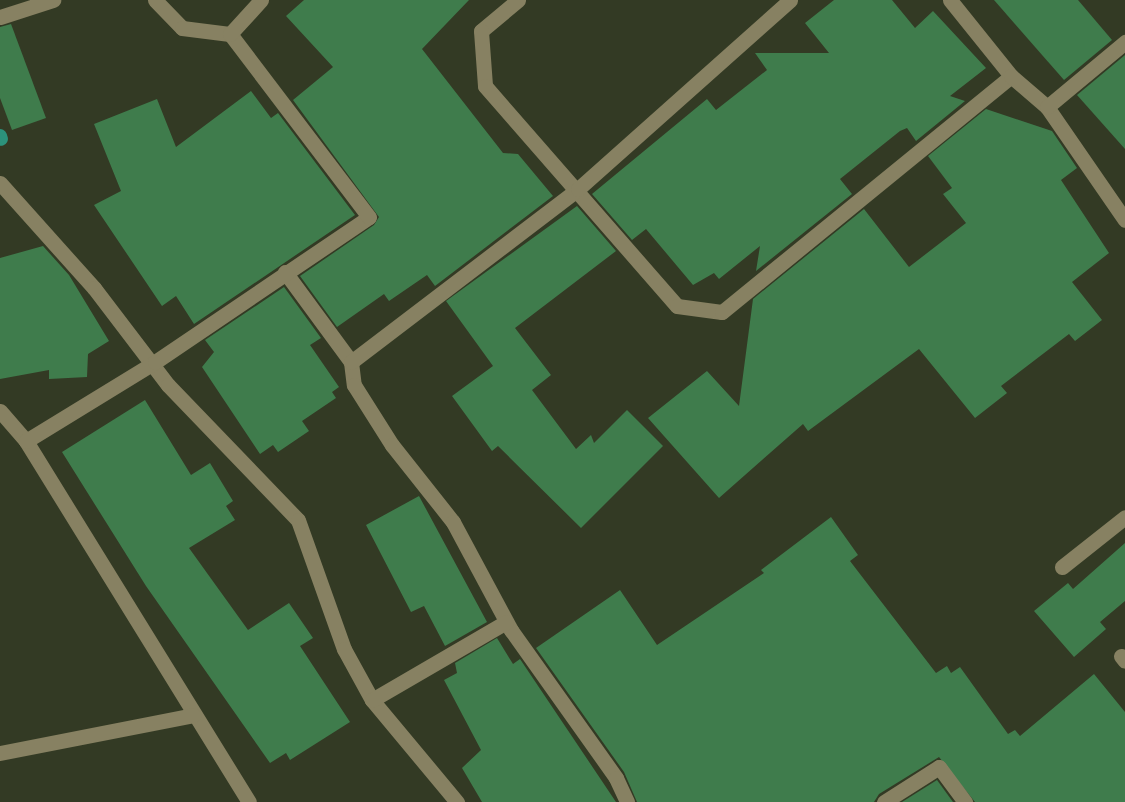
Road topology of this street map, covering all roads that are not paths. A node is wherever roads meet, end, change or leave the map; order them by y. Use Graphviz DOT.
graph roads {
  1 [pos="53,0"];
  2 [pos="156,0"];
  3 [pos="261,0"];
  4 [pos="518,0"];
  5 [pos="790,0"];
  6 [pos="950,0"];
  7 [pos="0,17"];
  8 [pos="230,34"];
  9 [pos="1125,42"];
  10 [pos="1011,76"];
  11 [pos="1047,107"];
  12 [pos="0,183"];
  13 [pos="578,189"];
  14 [pos="1125,220"];
  15 [pos="285,272"];
  16 [pos="155,362"];
  17 [pos="351,362"];
  18 [pos="0,411"];
  19 [pos="26,441"];
  20 [pos="1125,517"];
  21 [pos="1062,567"];
  22 [pos="507,622"];
  23 [pos="372,700"];
  24 [pos="194,715"];
  25 [pos="0,753"];
  26 [pos="249,802"];
  27 [pos="456,802"];
  28 [pos="627,802"];
  29 [pos="884,802"];
  30 [pos="964,802"];
  1 -- 7 [label="street"];
  2 -- 8 [label="street"];
  3 -- 8 [label="street"];
  4 -- 13 [label="street"];
  5 -- 13 [label="street"];
  6 -- 10 [label="street"];
  8 -- 15 [label="street"];
  9 -- 11 [label="street"];
  10 -- 11 [label="street"];
  10 -- 13 [label="street"];
  11 -- 14 [label="street"];
  12 -- 16 [label="street"];
  13 -- 17 [label="street"];
  15 -- 16 [label="street"];
  15 -- 17 [label="street"];
  16 -- 19 [label="street"];
  16 -- 23 [label="street"];
  17 -- 22 [label="street"];
  18 -- 19 [label="street"];
  19 -- 24 [label="street"];
  20 -- 21 [label="street"];
  22 -- 23 [label="street"];
  22 -- 28 [label="street"];
  23 -- 27 [label="street"];
  24 -- 25 [label="street"];
  24 -- 26 [label="street"];
  29 -- 30 [label="street"];
}
